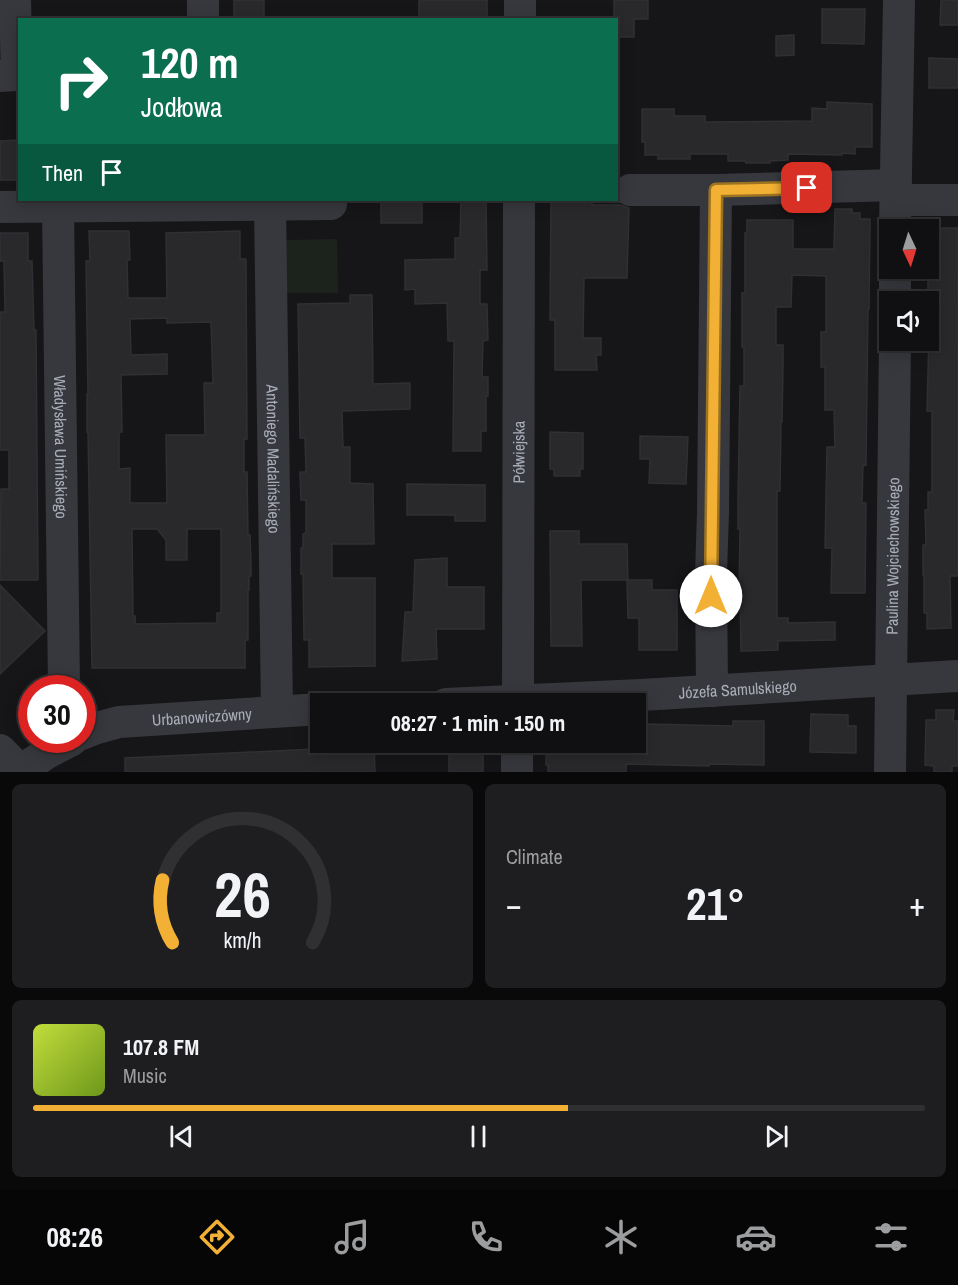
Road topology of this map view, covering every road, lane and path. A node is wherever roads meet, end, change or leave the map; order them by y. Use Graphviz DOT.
graph roads {
  1 [pos="15,0"];
  2 [pos="203,0"];
  3 [pos="520,0"];
  4 [pos="899,0"];
  5 [pos="203,18"];
  6 [pos="520,18"];
  7 [pos="8,76"];
  8 [pos="630,190"];
  9 [pos="716,190"];
  10 [pos="958,200"];
  11 [pos="519,201"];
  12 [pos="331,204"];
  13 [pos="270,205"];
  14 [pos="896,205"];
  15 [pos="0,207"];
  16 [pos="58,207"];
  17 [pos="894,351"];
  18 [pos="64,675"];
  19 [pos="958,676"];
  20 [pos="892,679"];
  21 [pos="712,691"];
  22 [pos="518,693"];
  23 [pos="646,695"];
  24 [pos="310,710"];
  25 [pos="277,711"];
  26 [pos="96,728"];
  27 [pos="47,753"];
  28 [pos="517,753"];
  29 [pos="14,764"];
  30 [pos="517,772"];
  31 [pos="890,772"];
  1 -- 7 [label="street"];
  2 -- 5 [label="street"];
  3 -- 6 [label="street"];
  4 -- 14 [label="street"];
  8 -- 9 [label="street"];
  9 -- 14 [label="street"];
  9 -- 21 [label="street"];
  10 -- 14 [label="street"];
  11 -- 22 [label="street, Półwiejska"];
  12 -- 13 [label="street"];
  13 -- 16 [label="street"];
  13 -- 25 [label="street, Antoniego Madalińskiego"];
  15 -- 16 [label="street"];
  16 -- 18 [label="street, Władysława Umińskiego"];
  17 -- 20 [label="street, Paulina Wojciechowskiego"];
  19 -- 20 [label="street, Józefa Samulskiego"];
  20 -- 21 [label="street, Józefa Samulskiego"];
  20 -- 31 [label="street, Paulina Wojciechowskiego"];
  21 -- 23 [label="street, Józefa Samulskiego"];
  24 -- 25 [label="street, Urbanowiczówny"];
  25 -- 26 [label="street, Urbanowiczówny"];
  27 -- 29 [label="street"];
  28 -- 30 [label="street"];
}
